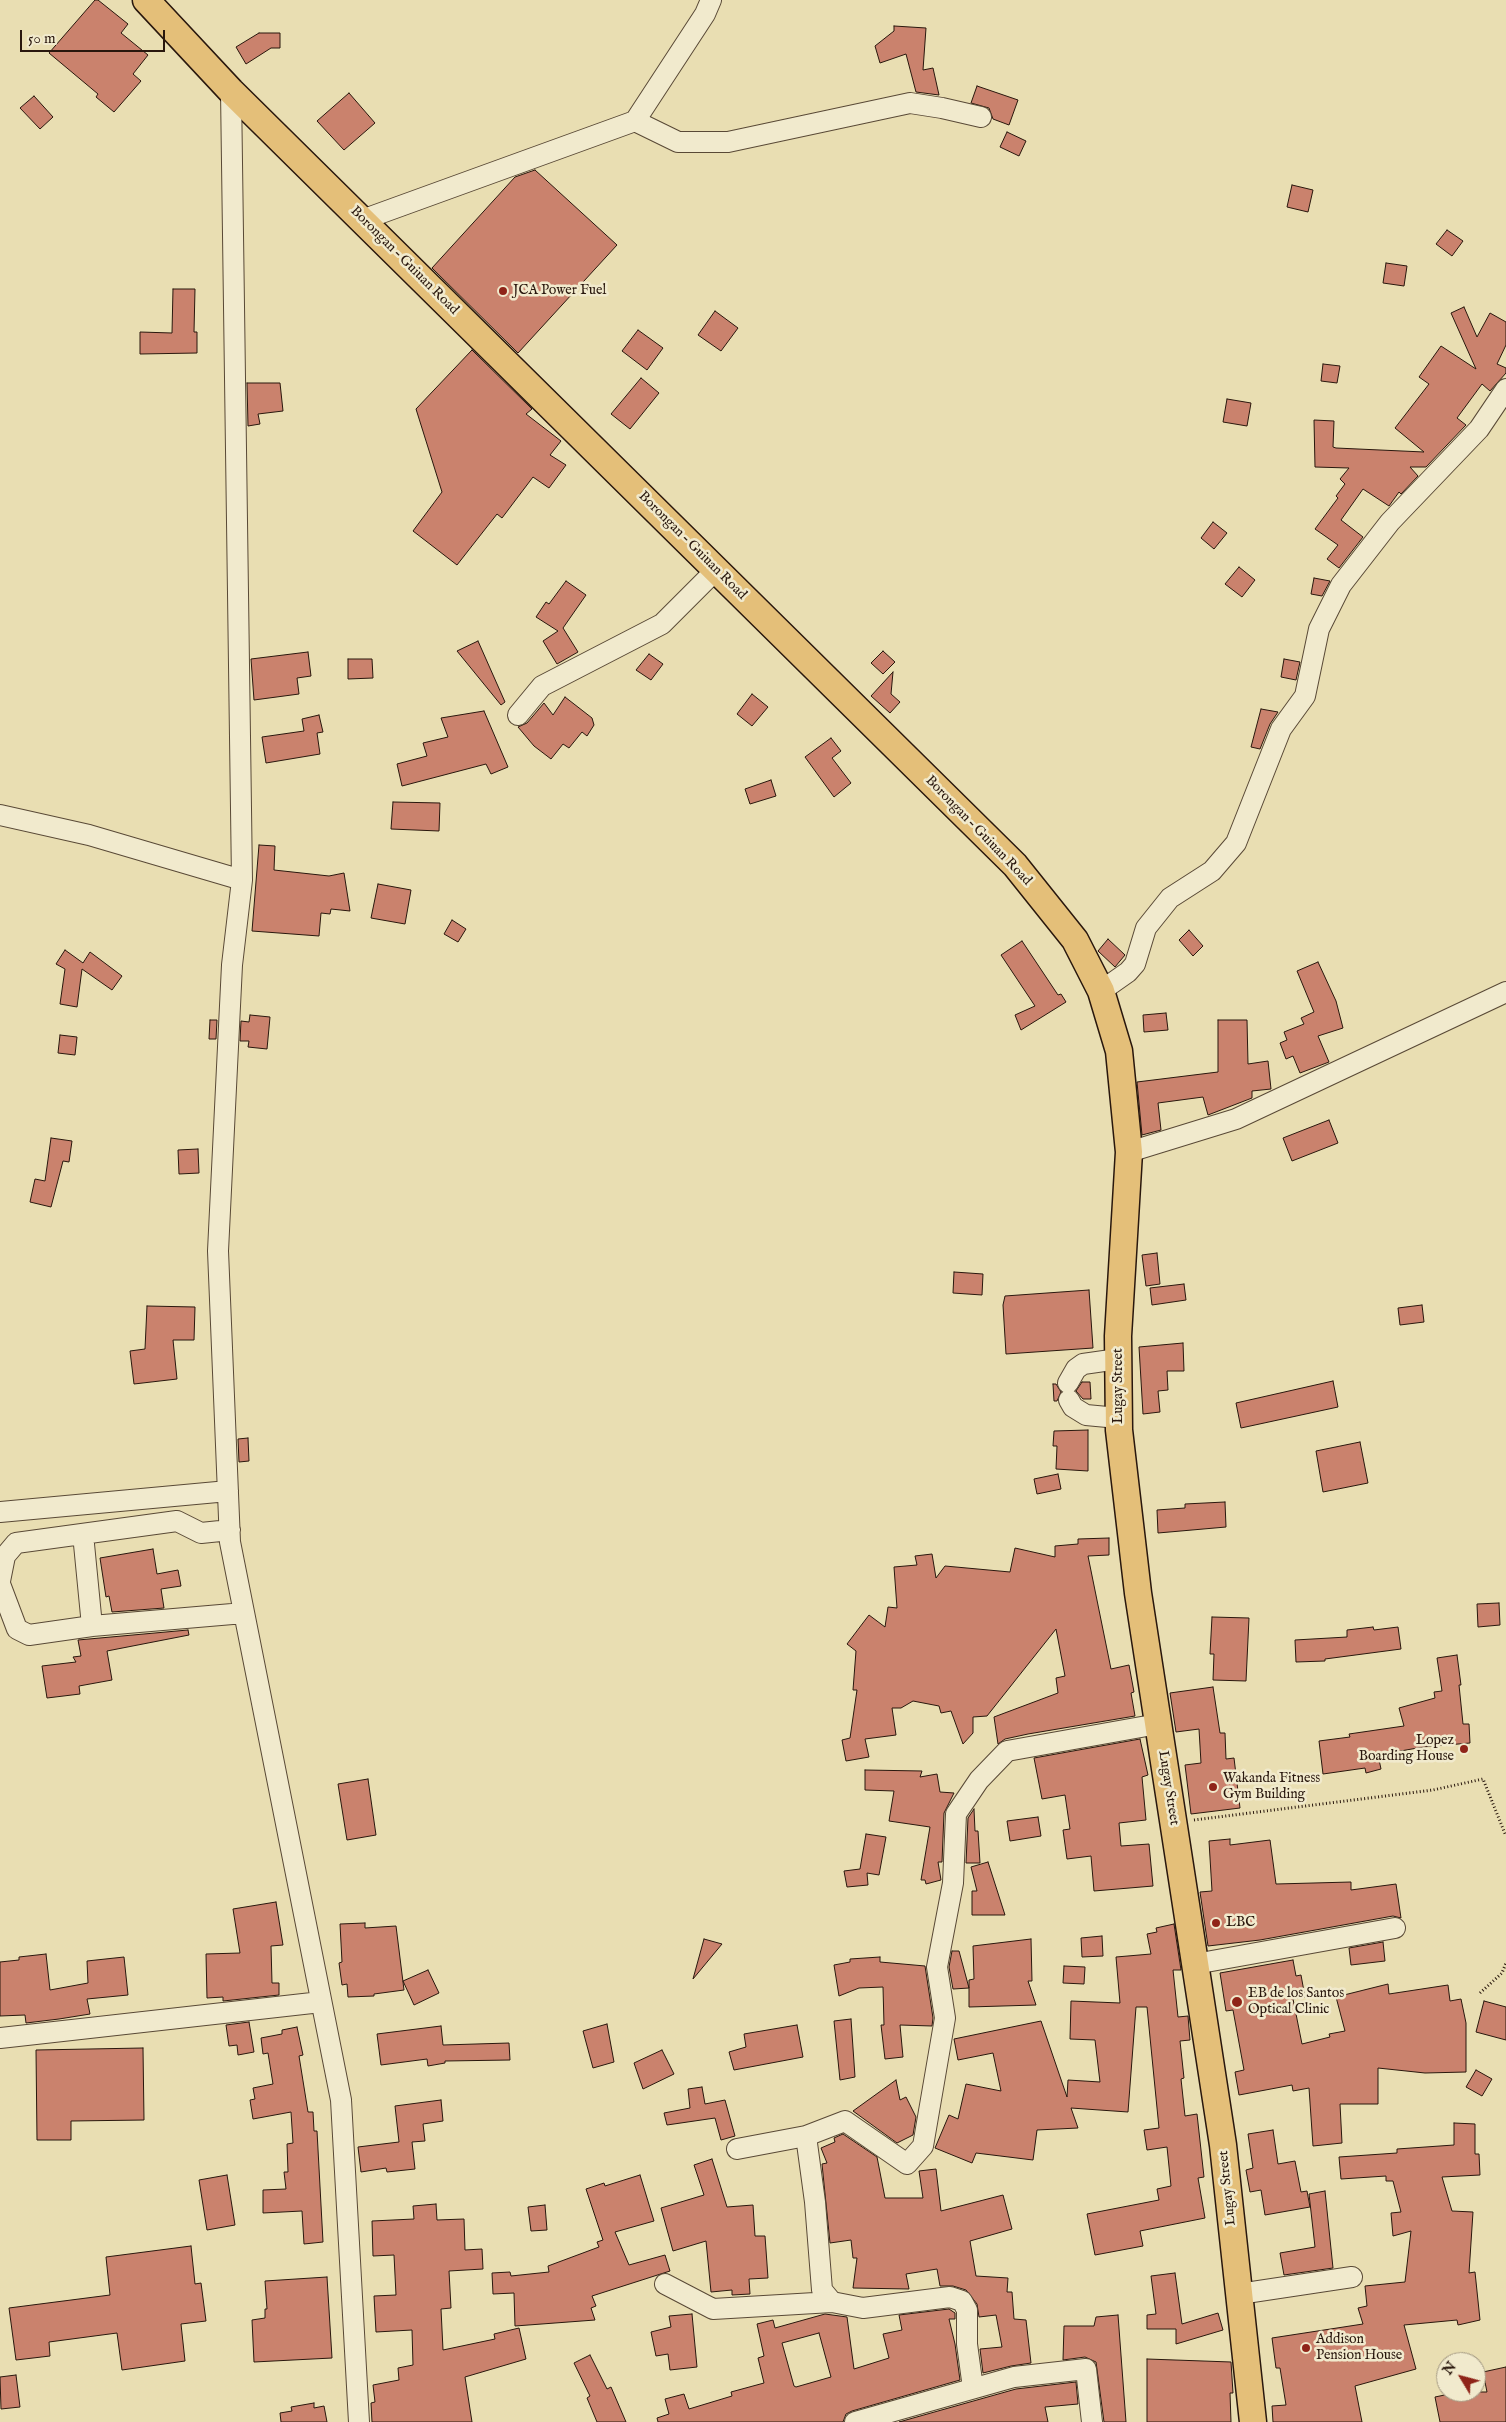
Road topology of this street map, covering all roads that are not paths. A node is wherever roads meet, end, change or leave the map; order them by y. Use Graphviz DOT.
graph roads {
  1 [pos="146,0"];
  2 [pos="711,0"];
  3 [pos="231,91"];
  4 [pos="981,117"];
  5 [pos="635,120"];
  6 [pos="362,220"];
  7 [pos="1506,389"];
  8 [pos="716,570"];
  9 [pos="518,715"];
  10 [pos="0,815"];
  11 [pos="242,880"];
  12 [pos="1101,991"];
  13 [pos="1506,992"];
  14 [pos="1129,1152"];
  15 [pos="1118,1359"];
  16 [pos="1118,1418"];
  17 [pos="228,1490"];
  18 [pos="0,1512"];
  19 [pos="230,1530"];
  20 [pos="83,1534"];
  21 [pos="0,1583"];
  22 [pos="244,1612"];
  23 [pos="92,1626"];
  24 [pos="1158,1724"];
  25 [pos="1395,1928"];
  26 [pos="1195,1964"];
  27 [pos="321,2002"];
  28 [pos="0,2038"];
  29 [pos="806,2136"];
  30 [pos="737,2150"];
  31 [pos="1352,2278"];
  32 [pos="665,2284"];
  33 [pos="1239,2294"];
  34 [pos="832,2302"];
  35 [pos="973,2388"];
  36 [pos="359,2422"];
  37 [pos="855,2422"];
  38 [pos="1092,2422"];
  39 [pos="1253,2422"];
  1 -- 3 [label="main road, Borongan – Guiuan Road"];
  2 -- 5 [label="street"];
  3 -- 6 [label="main road, Borongan – Guiuan Road"];
  3 -- 11 [label="street"];
  4 -- 5 [label="street"];
  5 -- 6 [label="street"];
  6 -- 8 [label="main road, Borongan – Guiuan Road"];
  7 -- 12 [label="street"];
  8 -- 9 [label="street"];
  8 -- 12 [label="main road, Borongan – Guiuan Road"];
  10 -- 11 [label="street"];
  11 -- 17 [label="street"];
  12 -- 14 [label="main road, Borongan – Guiuan Road"];
  13 -- 14 [label="street"];
  14 -- 15 [label="main road, Lugay Street"];
  15 -- 16 [label="main road, Lugay Street"];
  15 -- 16 [label="street"];
  16 -- 24 [label="main road, Lugay Street"];
  17 -- 18 [label="street"];
  17 -- 19 [label="street"];
  19 -- 20 [label="street"];
  19 -- 22 [label="street"];
  20 -- 21 [label="street"];
  20 -- 23 [label="street"];
  21 -- 23 [label="street"];
  22 -- 23 [label="street"];
  22 -- 27 [label="street"];
  24 -- 26 [label="main road, Lugay Street"];
  24 -- 29 [label="street"];
  25 -- 26 [label="street"];
  26 -- 33 [label="main road, Lugay Street"];
  27 -- 28 [label="street"];
  27 -- 36 [label="street"];
  29 -- 30 [label="street"];
  29 -- 34 [label="street"];
  31 -- 33 [label="street"];
  32 -- 34 [label="street"];
  33 -- 39 [label="main road, Lugay Street"];
  34 -- 35 [label="street"];
  35 -- 37 [label="street"];
  35 -- 38 [label="street"];
}
